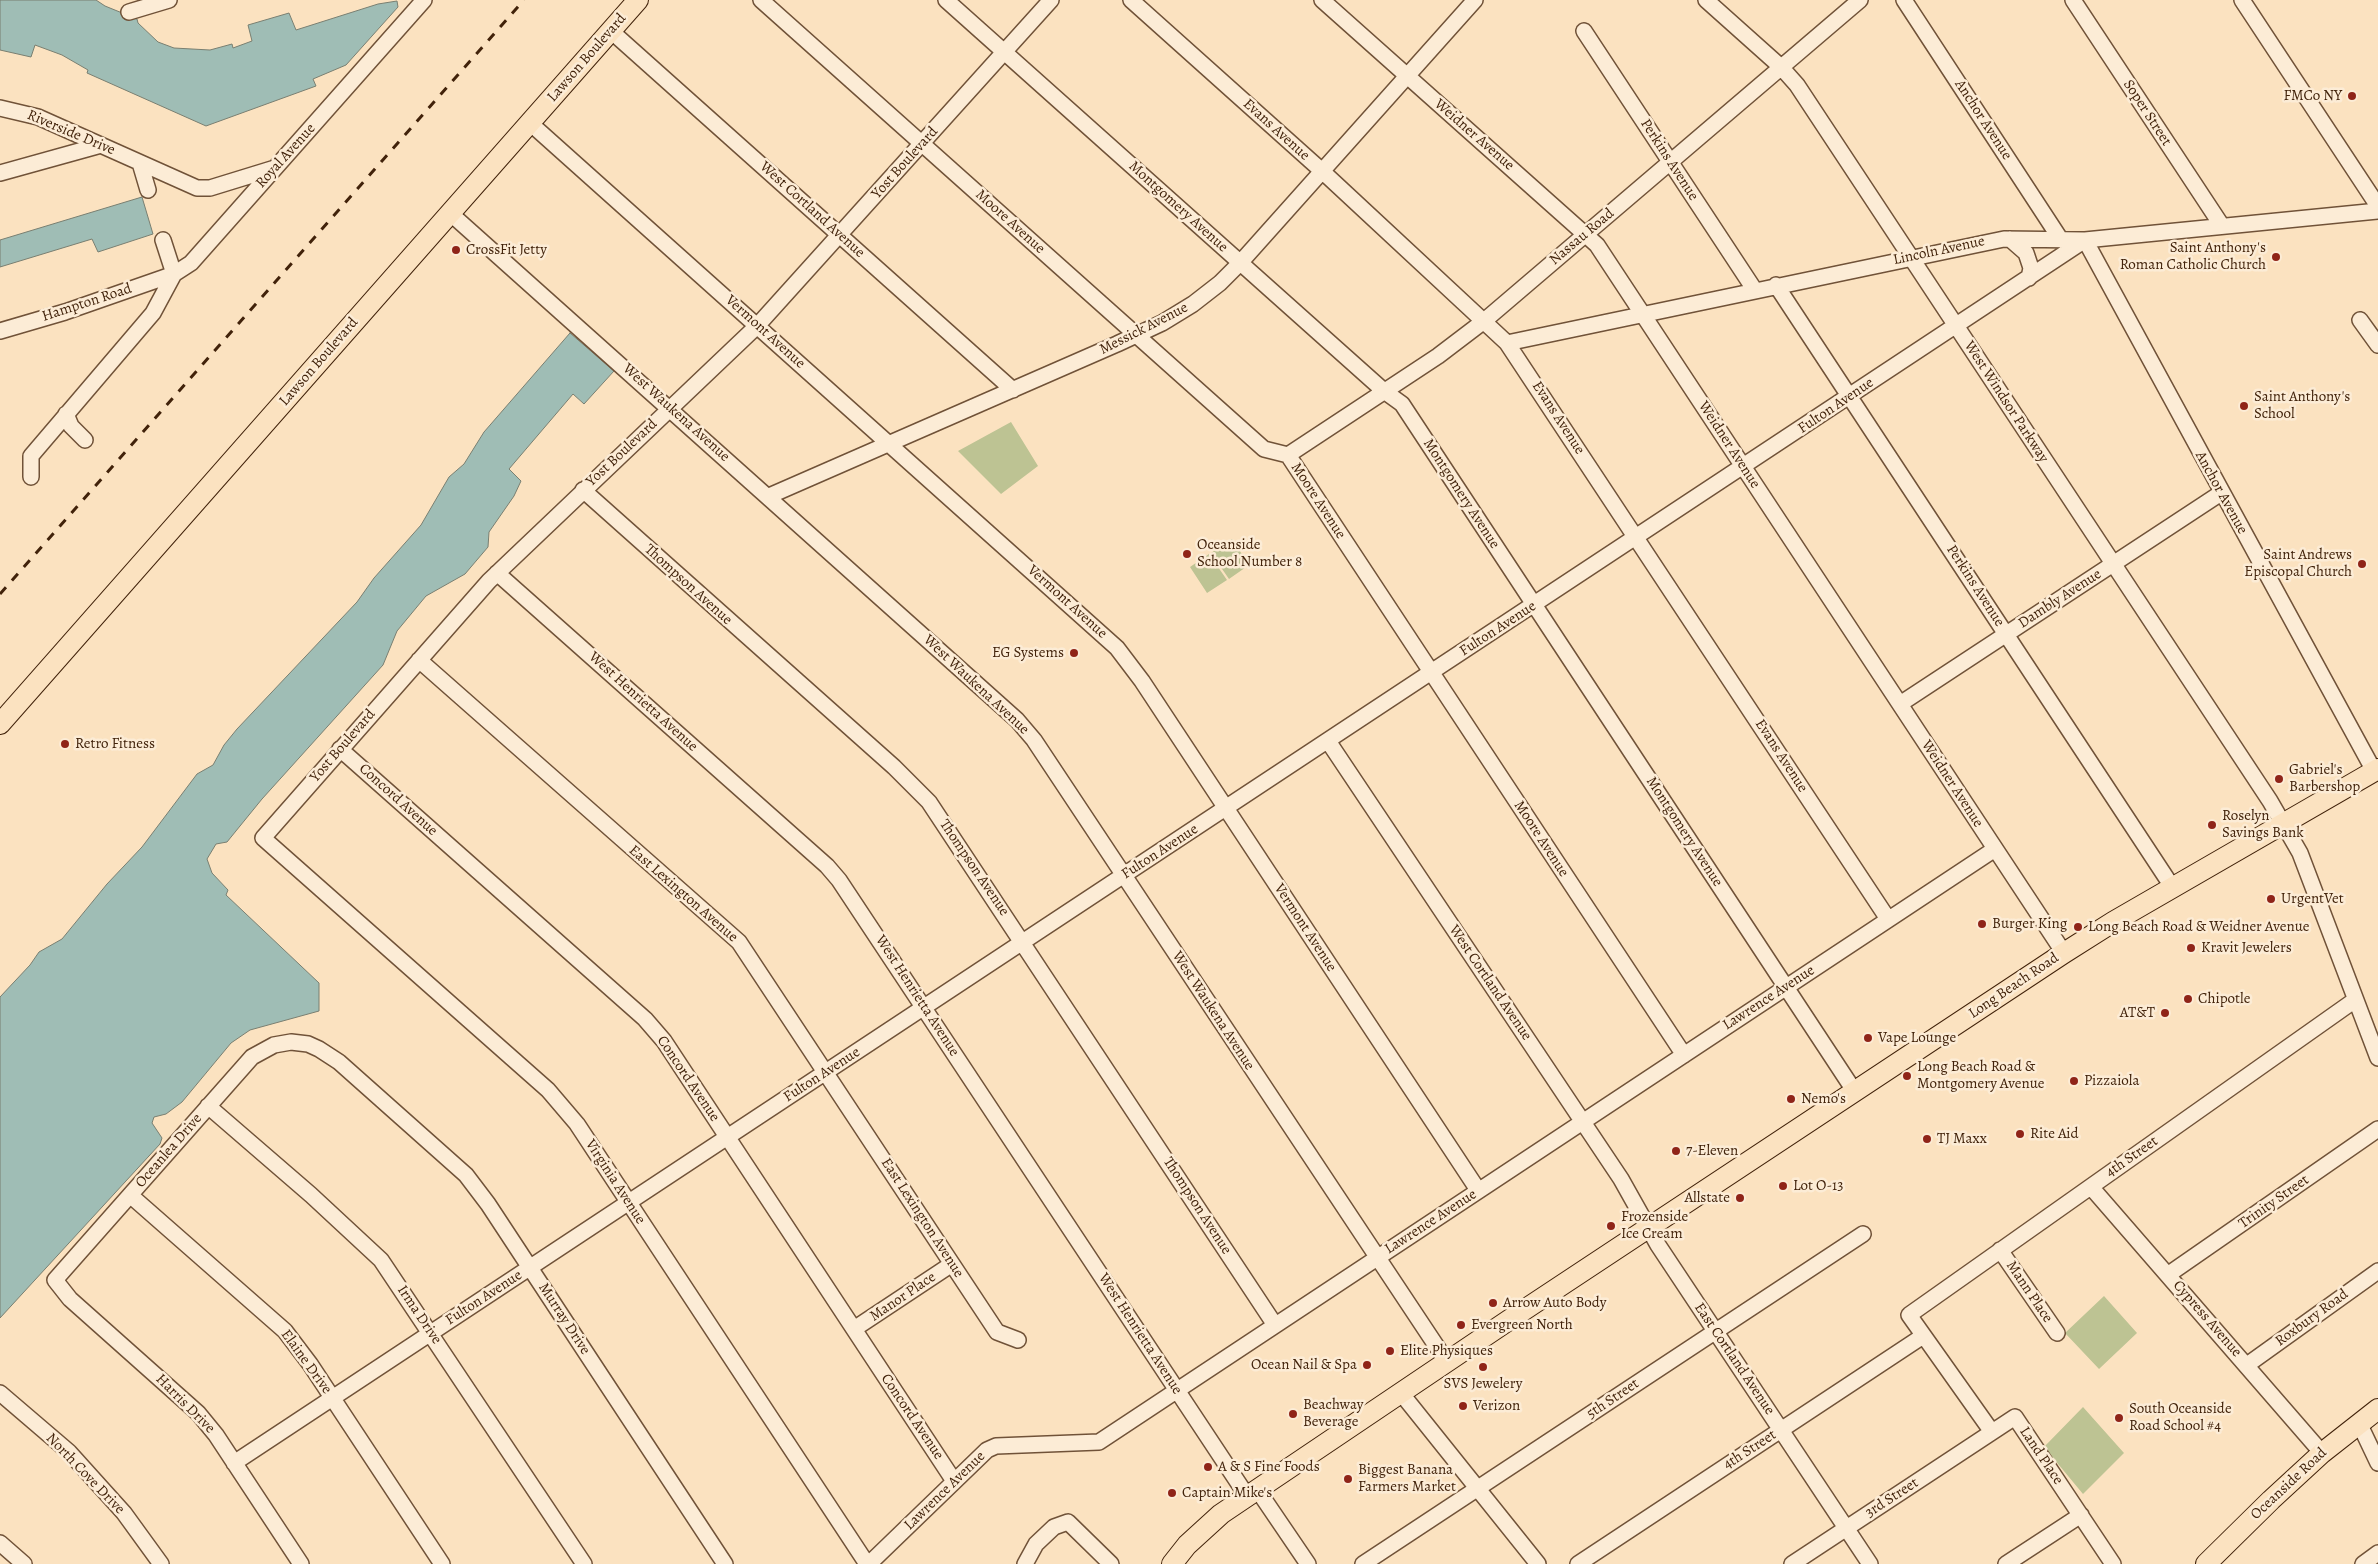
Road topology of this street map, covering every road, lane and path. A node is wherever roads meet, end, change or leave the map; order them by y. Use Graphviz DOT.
graph roads {
  1 [pos="169,0"];
  2 [pos="424,0"];
  3 [pos="638,0"];
  4 [pos="761,0"];
  5 [pos="946,0"];
  6 [pos="1051,0"];
  7 [pos="1131,0"];
  8 [pos="1322,0"];
  9 [pos="1475,0"];
  10 [pos="1706,0"];
  11 [pos="1860,0"];
  12 [pos="1904,0"];
  13 [pos="2072,0"];
  14 [pos="2242,0"];
  15 [pos="129,12"];
  16 [pos="611,31"];
  17 [pos="1584,31"];
  18 [pos="1004,52"];
  19 [pos="1781,67"];
  20 [pos="1407,76"];
  21 [pos="0,108"];
  22 [pos="530,123"];
  23 [pos="922,143"];
  24 [pos="101,145"];
  25 [pos="1670,162"];
  26 [pos="140,163"];
  27 [pos="276,167"];
  28 [pos="1322,171"];
  29 [pos="0,173"];
  30 [pos="148,190"];
  31 [pos="2378,206"];
  32 [pos="2378,211"];
  33 [pos="450,213"];
  34 [pos="2222,226"];
  35 [pos="1585,234"];
  36 [pos="840,235"];
  37 [pos="2010,239"];
  38 [pos="164,240"];
  39 [pos="2061,240"];
  40 [pos="2085,240"];
  41 [pos="1911,257"];
  42 [pos="1240,263"];
  43 [pos="174,274"];
  44 [pos="2029,278"];
  45 [pos="1776,285"];
  46 [pos="1754,289"];
  47 [pos="1642,313"];
  48 [pos="2360,320"];
  49 [pos="1484,321"];
  50 [pos="757,326"];
  51 [pos="1957,327"];
  52 [pos="0,331"];
  53 [pos="1136,335"];
  54 [pos="1507,343"];
  55 [pos="2378,345"];
  56 [pos="1013,390"];
  57 [pos="1384,391"];
  58 [pos="1850,397"];
  59 [pos="669,408"];
  60 [pos="66,414"];
  61 [pos="85,440"];
  62 [pos="889,443"];
  63 [pos="1288,455"];
  64 [pos="1743,467"];
  65 [pos="31,477"];
  66 [pos="583,490"];
  67 [pos="2221,493"];
  68 [pos="769,496"];
  69 [pos="1637,538"];
  70 [pos="2113,564"];
  71 [pos="497,573"];
  72 [pos="1534,605"];
  73 [pos="2006,634"];
  74 [pos="419,660"];
  75 [pos="1431,673"];
  76 [pos="1900,704"];
  77 [pos="0,724"];
  78 [pos="1328,741"];
  79 [pos="340,749"];
  80 [pos="2376,770"];
  81 [pos="1226,808"];
  82 [pos="2284,824"];
  83 [pos="1995,849"];
  84 [pos="291,862"];
  85 [pos="1124,875"];
  86 [pos="2173,888"];
  87 [pos="1888,919"];
  88 [pos="1023,942"];
  89 [pos="2064,954"];
  90 [pos="1786,987"];
  91 [pos="2355,1000"];
  92 [pos="925,1008"];
  93 [pos="305,1043"];
  94 [pos="1684,1055"];
  95 [pos="2378,1058"];
  96 [pos="826,1072"];
  97 [pos="1855,1092"];
  98 [pos="208,1106"];
  99 [pos="1582,1122"];
  100 [pos="2378,1129"];
  101 [pos="727,1138"];
  102 [pos="2090,1187"];
  103 [pos="1478,1190"];
  104 [pos="130,1195"];
  105 [pos="629,1203"];
  106 [pos="1649,1228"];
  107 [pos="1862,1234"];
  108 [pos="2000,1250"];
  109 [pos="1376,1258"];
  110 [pos="952,1264"];
  111 [pos="530,1268"];
  112 [pos="2378,1271"];
  113 [pos="2169,1274"];
  114 [pos="61,1289"];
  115 [pos="1276,1325"];
  116 [pos="854,1330"];
  117 [pos="1716,1331"];
  118 [pos="432,1333"];
  119 [pos="2057,1333"];
  120 [pos="1923,1336"];
  121 [pos="1018,1340"];
  122 [pos="1447,1362"];
  123 [pos="2247,1365"];
  124 [pos="1177,1390"];
  125 [pos="0,1393"];
  126 [pos="1401,1393"];
  127 [pos="332,1398"];
  128 [pos="2378,1410"];
  129 [pos="2359,1423"];
  130 [pos="1781,1430"];
  131 [pos="1992,1432"];
  132 [pos="2322,1453"];
  133 [pos="234,1463"];
  134 [pos="2378,1463"];
  135 [pos="954,1480"];
  136 [pos="1477,1489"];
  137 [pos="1252,1493"];
  138 [pos="2081,1515"];
  139 [pos="1846,1528"];
  140 [pos="0,1543"];
  141 [pos="2378,1553"];
  142 [pos="24,1564"];
  143 [pos="160,1564"];
  144 [pos="301,1564"];
  145 [pos="442,1564"];
  146 [pos="584,1564"];
  147 [pos="726,1564"];
  148 [pos="868,1564"];
  149 [pos="1025,1564"];
  150 [pos="1111,1564"];
  151 [pos="1172,1564"];
  152 [pos="1308,1564"];
  153 [pos="1363,1564"];
  154 [pos="1538,1564"];
  155 [pos="1578,1564"];
  156 [pos="1792,1564"];
  157 [pos="1870,1564"];
  158 [pos="2006,1564"];
  159 [pos="2113,1564"];
  160 [pos="2206,1564"];
  161 [pos="2363,1564"];
  1 -- 15 [label="street"];
  2 -- 27 [label="street, Royal Avenue"];
  3 -- 16 [label="main road, Lawson Boulevard"];
  4 -- 23 [label="street, Moore Avenue"];
  5 -- 18 [label="street, Montgomery Avenue"];
  6 -- 18 [label="street, Yost Boulevard"];
  7 -- 28 [label="street, Evans Avenue"];
  8 -- 20 [label="street, Weidner Avenue"];
  9 -- 20 [label="street, Messick Avenue"];
  10 -- 19 [label="street, West Windsor Parkway"];
  11 -- 19 [label="street, Nassau Road"];
  12 -- 39 [label="street, Anchor Avenue"];
  13 -- 34 [label="street, Soper Street"];
  14 -- 31 [label="street"];
  16 -- 22 [label="main road, Lawson Boulevard"];
  16 -- 36 [label="street, West Cortland Avenue"];
  17 -- 25 [label="street, Perkins Avenue"];
  18 -- 23 [label="street, Yost Boulevard"];
  18 -- 42 [label="street, Montgomery Avenue"];
  19 -- 25 [label="street, Nassau Road"];
  19 -- 41 [label="street, West Windsor Parkway"];
  20 -- 28 [label="street, Messick Avenue"];
  20 -- 35 [label="street, Weidner Avenue"];
  21 -- 24 [label="street, Riverside Drive"];
  22 -- 33 [label="main road, Lawson Boulevard"];
  22 -- 50 [label="street, Vermont Avenue"];
  23 -- 36 [label="street, Yost Boulevard"];
  23 -- 53 [label="street, Moore Avenue"];
  24 -- 26 [label="street, Riverside Drive"];
  24 -- 29 [label="street"];
  25 -- 35 [label="street, Nassau Road"];
  25 -- 46 [label="street, Perkins Avenue"];
  26 -- 27 [label="street, Riverside Drive"];
  26 -- 30 [label="street"];
  27 -- 43 [label="street, Royal Avenue"];
  28 -- 42 [label="street, Messick Avenue"];
  28 -- 49 [label="street, Evans Avenue"];
  32 -- 34 [label="street, Lincoln Avenue"];
  33 -- 59 [label="street, West Waukena Avenue"];
  33 -- 77 [label="main road, Lawson Boulevard"];
  34 -- 40 [label="street, Lincoln Avenue"];
  35 -- 47 [label="street, Weidner Avenue"];
  35 -- 49 [label="street, Nassau Road"];
  36 -- 50 [label="street, Yost Boulevard"];
  36 -- 56 [label="street, West Cortland Avenue"];
  37 -- 39 [label="street, Lincoln Avenue"];
  37 -- 41 [label="street, Lincoln Avenue"];
  37 -- 44 [label="street"];
  38 -- 43 [label="street"];
  39 -- 40 [label="street, Lincoln Avenue"];
  40 -- 44 [label="street, Fulton Avenue"];
  40 -- 67 [label="street, Anchor Avenue"];
  41 -- 45 [label="street, Lincoln Avenue"];
  41 -- 51 [label="street, West Windsor Parkway"];
  42 -- 53 [label="street, Messick Avenue"];
  42 -- 57 [label="street, Montgomery Avenue"];
  43 -- 52 [label="street, Hampton Road"];
  43 -- 60 [label="street, Royal Avenue"];
  44 -- 51 [label="street, Fulton Avenue"];
  45 -- 46 [label="street, Lincoln Avenue"];
  45 -- 58 [label="street, Perkins Avenue"];
  46 -- 47 [label="street, Lincoln Avenue"];
  47 -- 54 [label="street, Lincoln Avenue"];
  47 -- 64 [label="street, Weidner Avenue"];
  48 -- 55 [label="street"];
  49 -- 54 [label="street, Evans Avenue"];
  49 -- 57 [label="street, Nassau Road"];
  50 -- 59 [label="street, Yost Boulevard"];
  50 -- 62 [label="street, Vermont Avenue"];
  51 -- 58 [label="street, Fulton Avenue"];
  51 -- 70 [label="street, West Windsor Parkway"];
  53 -- 56 [label="street, Messick Avenue"];
  53 -- 63 [label="street, Moore Avenue"];
  54 -- 69 [label="street, Evans Avenue"];
  56 -- 62 [label="street, Messick Avenue"];
  57 -- 63 [label="street, Nassau Road"];
  57 -- 72 [label="street, Montgomery Avenue"];
  58 -- 64 [label="street, Fulton Avenue"];
  58 -- 73 [label="street, Perkins Avenue"];
  59 -- 66 [label="street, Yost Boulevard"];
  59 -- 68 [label="street, West Waukena Avenue"];
  60 -- 61 [label="street"];
  60 -- 65 [label="street, Royal Avenue"];
  62 -- 68 [label="street, Messick Avenue"];
  62 -- 81 [label="street, Vermont Avenue"];
  63 -- 75 [label="street, Moore Avenue"];
  64 -- 69 [label="street, Fulton Avenue"];
  64 -- 76 [label="street, Weidner Avenue"];
  66 -- 71 [label="street, Yost Boulevard"];
  66 -- 88 [label="street, Thompson Avenue"];
  67 -- 70 [label="street, Dambly Avenue"];
  67 -- 80 [label="street, Anchor Avenue"];
  68 -- 85 [label="street, West Waukena Avenue"];
  69 -- 72 [label="street, Fulton Avenue"];
  69 -- 87 [label="street, Evans Avenue"];
  70 -- 73 [label="street, Dambly Avenue"];
  70 -- 82 [label="street, West Windsor Parkway"];
  71 -- 74 [label="street, Yost Boulevard"];
  71 -- 92 [label="street, West Henrietta Avenue"];
  72 -- 75 [label="street, Fulton Avenue"];
  72 -- 90 [label="street, Montgomery Avenue"];
  73 -- 76 [label="street, Dambly Avenue"];
  73 -- 86 [label="street, Perkins Avenue"];
  74 -- 79 [label="street, Yost Boulevard"];
  74 -- 96 [label="street, East Lexington Avenue"];
  75 -- 78 [label="street, Fulton Avenue"];
  75 -- 94 [label="street, Moore Avenue"];
  76 -- 83 [label="street, Weidner Avenue"];
  78 -- 81 [label="street, Fulton Avenue"];
  78 -- 99 [label="street, West Cortland Avenue"];
  79 -- 84 [label="street, Yost Boulevard"];
  79 -- 101 [label="street, Concord Avenue"];
  80 -- 82 [label="main road, Long Beach Road"];
  81 -- 85 [label="street, Fulton Avenue"];
  81 -- 103 [label="street, Vermont Avenue"];
  82 -- 86 [label="main road, Long Beach Road"];
  82 -- 91 [label="street, West Windsor Parkway"];
  83 -- 87 [label="street, Lawrence Avenue"];
  83 -- 89 [label="street, Weidner Avenue"];
  84 -- 105 [label="street, Virginia Avenue"];
  85 -- 88 [label="street, Fulton Avenue"];
  85 -- 109 [label="street, West Waukena Avenue"];
  86 -- 89 [label="main road, Long Beach Road"];
  87 -- 90 [label="street, Lawrence Avenue"];
  88 -- 92 [label="street, Fulton Avenue"];
  88 -- 115 [label="street, Thompson Avenue"];
  89 -- 97 [label="main road, Long Beach Road"];
  90 -- 94 [label="street, Lawrence Avenue"];
  90 -- 97 [label="street, Montgomery Avenue"];
  91 -- 95 [label="street, West Windsor Parkway"];
  91 -- 102 [label="street, 4th Street"];
  92 -- 96 [label="street, Fulton Avenue"];
  92 -- 124 [label="street, West Henrietta Avenue"];
  93 -- 98 [label="street, Oceanlea Drive"];
  93 -- 111 [label="street, Murray Drive"];
  94 -- 99 [label="street, Lawrence Avenue"];
  96 -- 101 [label="street, Fulton Avenue"];
  96 -- 110 [label="street, East Lexington Avenue"];
  97 -- 106 [label="main road, Long Beach Road"];
  98 -- 104 [label="street, Oceanlea Drive"];
  98 -- 118 [label="street, Irma Drive"];
  99 -- 103 [label="street, Lawrence Avenue"];
  99 -- 106 [label="street, West Cortland Avenue"];
  100 -- 113 [label="street, Trinity Street"];
  101 -- 105 [label="street, Fulton Avenue"];
  101 -- 116 [label="street, Concord Avenue"];
  102 -- 108 [label="street, 4th Street"];
  102 -- 113 [label="street, Cypress Avenue"];
  103 -- 109 [label="street, Lawrence Avenue"];
  104 -- 114 [label="street, Oceanlea Drive"];
  104 -- 127 [label="street, Elaine Drive"];
  105 -- 111 [label="street, Fulton Avenue"];
  105 -- 148 [label="street, Virginia Avenue"];
  106 -- 117 [label="street, East Cortland Avenue"];
  106 -- 122 [label="main road, Long Beach Road"];
  107 -- 117 [label="street, 5th Street"];
  108 -- 119 [label="street, Mann Place"];
  108 -- 120 [label="street, 4th Street"];
  109 -- 115 [label="street, Lawrence Avenue"];
  109 -- 122 [label="street, West Waukena Avenue"];
  110 -- 116 [label="street, Manor Place"];
  110 -- 121 [label="street, East Lexington Avenue"];
  111 -- 118 [label="street, Fulton Avenue"];
  111 -- 147 [label="street, Murray Drive"];
  112 -- 123 [label="street, Roxbury Road"];
  113 -- 123 [label="street, Cypress Avenue"];
  114 -- 133 [label="street, Harris Drive"];
  115 -- 124 [label="street, Lawrence Avenue"];
  116 -- 135 [label="street, Concord Avenue"];
  117 -- 130 [label="street, East Cortland Avenue"];
  117 -- 136 [label="street, 5th Street"];
  118 -- 127 [label="street, Fulton Avenue"];
  118 -- 146 [label="street, Irma Drive"];
  120 -- 130 [label="street, 4th Street"];
  120 -- 131 [label="street"];
  122 -- 126 [label="main road, Long Beach Road"];
  123 -- 132 [label="street, Cypress Avenue"];
  124 -- 135 [label="street, Lawrence Avenue"];
  124 -- 137 [label="street, West Henrietta Avenue"];
  125 -- 143 [label="street, North Cove Drive"];
  126 -- 136 [label="street"];
  126 -- 137 [label="main road, Long Beach Road"];
  127 -- 133 [label="street, Fulton Avenue"];
  127 -- 145 [label="street, Elaine Drive"];
  128 -- 129 [label="main road, Oceanside Road"];
  129 -- 132 [label="main road, Oceanside Road"];
  129 -- 134 [label="street"];
  130 -- 139 [label="street, East Cortland Avenue"];
  130 -- 155 [label="street, 4th Street"];
  131 -- 138 [label="street, Land Place"];
  131 -- 139 [label="street, 3rd Street"];
  132 -- 160 [label="main road, Oceanside Road"];
  133 -- 144 [label="street, Harris Drive"];
  135 -- 148 [label="street, Lawrence Avenue"];
  136 -- 153 [label="street, 5th Street"];
  136 -- 154 [label="street"];
  137 -- 151 [label="main road, Long Beach Road"];
  137 -- 152 [label="street, West Henrietta Avenue"];
  138 -- 158 [label="street"];
  138 -- 159 [label="street, Land Place"];
  139 -- 156 [label="street, 3rd Street"];
  139 -- 157 [label="street, East Cortland Avenue"];
  140 -- 142 [label="street"];
  141 -- 161 [label="street"];
  149 -- 150 [label="street"];
}
